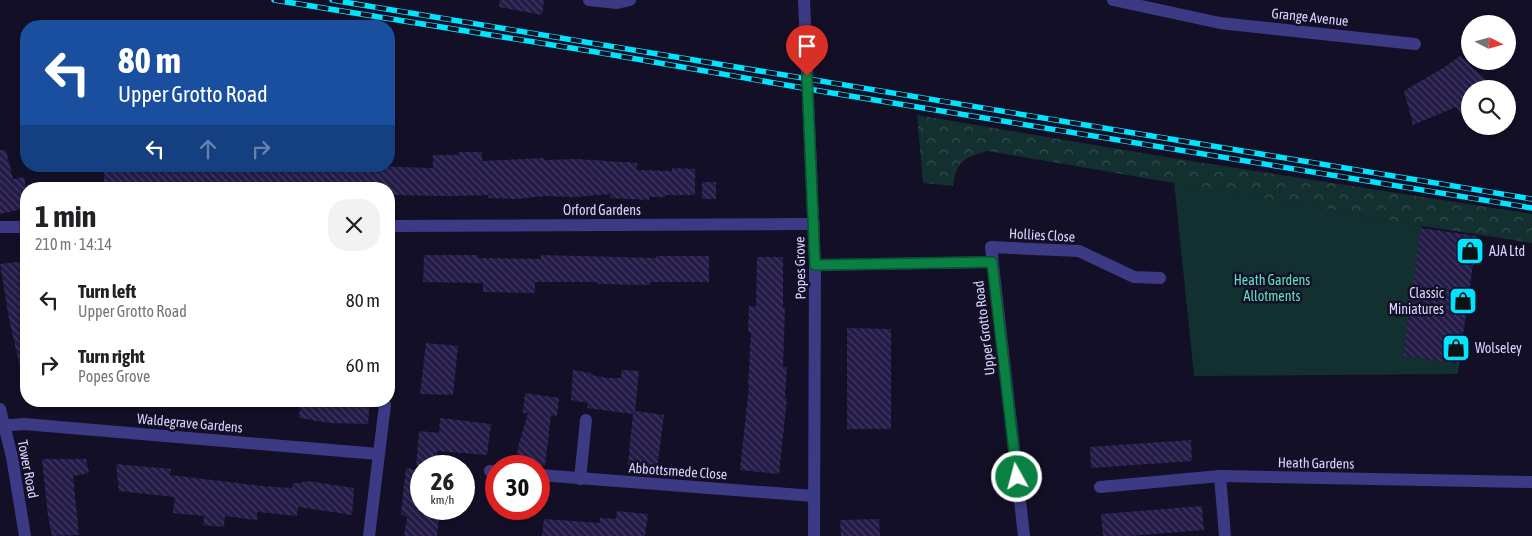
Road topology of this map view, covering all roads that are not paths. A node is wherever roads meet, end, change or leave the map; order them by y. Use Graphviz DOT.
graph roads {
  1 [pos="589,0"];
  2 [pos="630,0"];
  3 [pos="804,0"];
  4 [pos="1113,0"];
  5 [pos="1416,44"];
  6 [pos="814,224"];
  7 [pos="395,226"];
  8 [pos="0,227"];
  9 [pos="20,227"];
  10 [pos="992,262"];
  11 [pos="815,265"];
  12 [pos="1160,278"];
  13 [pos="385,407"];
  14 [pos="0,409"];
  15 [pos="586,420"];
  16 [pos="2,426"];
  17 [pos="378,454"];
  18 [pos="550,476"];
  19 [pos="1220,476"];
  20 [pos="580,479"];
  21 [pos="1532,482"];
  22 [pos="1100,488"];
  23 [pos="814,496"];
  24 [pos="25,536"];
  25 [pos="369,536"];
  26 [pos="814,536"];
  27 [pos="1024,536"];
  28 [pos="1225,536"];
  1 -- 2 [label="street"];
  3 -- 6 [label="street, Popes Grove"];
  4 -- 5 [label="street, Grange Avenue"];
  6 -- 7 [label="street, Orford Gardens"];
  6 -- 11 [label="street, Popes Grove"];
  8 -- 9 [label="street"];
  10 -- 11 [label="street, Upper Grotto Road"];
  10 -- 12 [label="street, Hollies Close"];
  10 -- 27 [label="street, Upper Grotto Road"];
  11 -- 23 [label="street, Popes Grove"];
  13 -- 17 [label="street"];
  14 -- 16 [label="street, Tower Road"];
  15 -- 20 [label="street"];
  16 -- 17 [label="street, Waldegrave Gardens"];
  16 -- 24 [label="street, Tower Road"];
  17 -- 25 [label="street"];
  18 -- 20 [label="street, Abbottsmede Close"];
  19 -- 21 [label="street, Heath Gardens"];
  19 -- 22 [label="street, Heath Gardens"];
  19 -- 28 [label="street"];
  20 -- 23 [label="street, Abbottsmede Close"];
  23 -- 26 [label="street, Popes Grove"];
}
